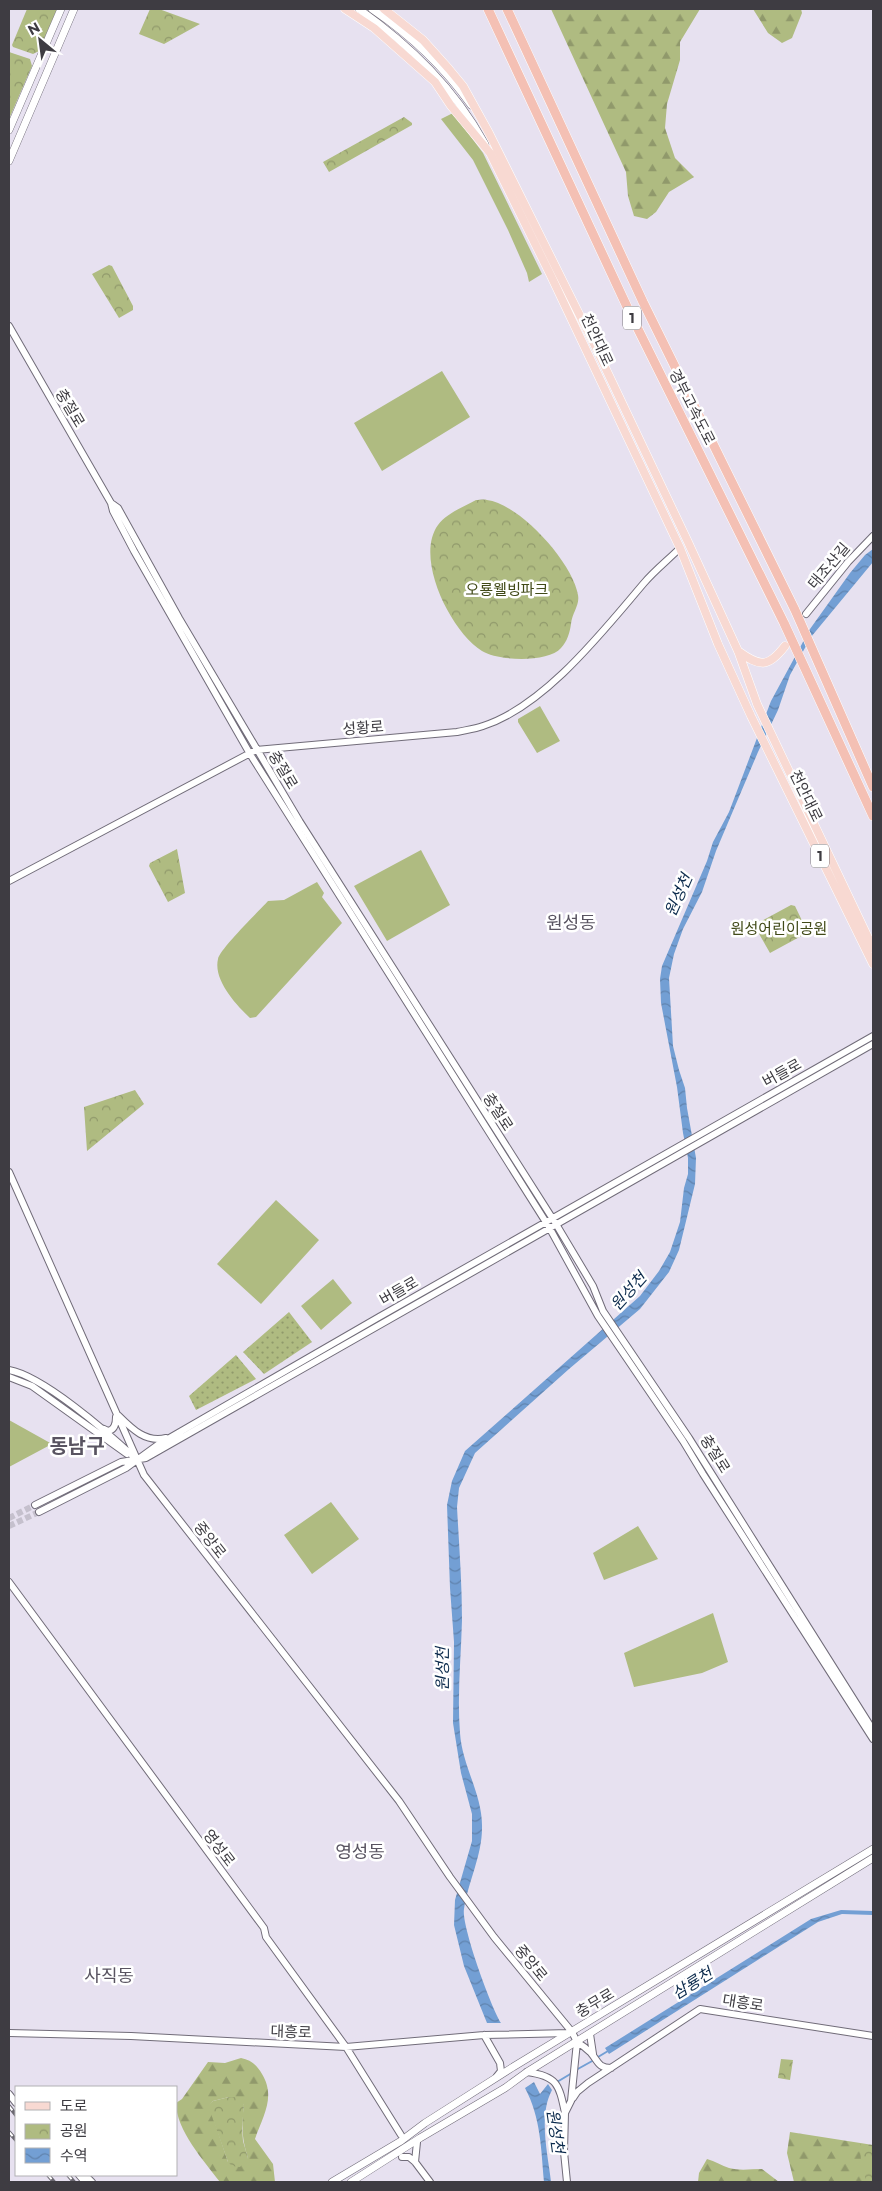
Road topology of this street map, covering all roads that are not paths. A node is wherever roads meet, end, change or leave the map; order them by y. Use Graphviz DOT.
graph roads {
  1 [pos="61,9"];
  2 [pos="74,9"];
  3 [pos="345,9"];
  4 [pos="359,9"];
  5 [pos="372,9"];
  6 [pos="384,9"];
  7 [pos="488,9"];
  8 [pos="507,9"];
  9 [pos="9,130"];
  10 [pos="489,133"];
  11 [pos="490,153"];
  12 [pos="9,161"];
  13 [pos="9,326"];
  14 [pos="111,503"];
  15 [pos="873,536"];
  16 [pos="680,548"];
  17 [pos="806,614"];
  18 [pos="785,646"];
  19 [pos="738,652"];
  20 [pos="256,750"];
  21 [pos="250,754"];
  22 [pos="873,787"];
  23 [pos="873,816"];
  24 [pos="9,881"];
  25 [pos="873,948"];
  26 [pos="873,964"];
  27 [pos="873,1036"];
  28 [pos="873,1044"];
  29 [pos="9,1172"];
  30 [pos="554,1221"];
  31 [pos="547,1225"];
  32 [pos="9,1370"];
  33 [pos="9,1377"];
  34 [pos="116,1413"];
  35 [pos="100,1428"];
  36 [pos="174,1435"];
  37 [pos="136,1460"];
  38 [pos="35,1505"];
  39 [pos="39,1512"];
  40 [pos="9,1582"];
  41 [pos="873,1730"];
  42 [pos="873,1739"];
  43 [pos="873,1849"];
  44 [pos="873,1858"];
  45 [pos="560,2017"];
  46 [pos="572,2032"];
  47 [pos="9,2033"];
  48 [pos="548,2033"];
  49 [pos="590,2034"];
  50 [pos="484,2035"];
  51 [pos="873,2036"];
  52 [pos="577,2042"];
  53 [pos="346,2046"];
  54 [pos="593,2054"];
  55 [pos="611,2068"];
  56 [pos="527,2072"];
  57 [pos="495,2079"];
  58 [pos="571,2101"];
  59 [pos="565,2113"];
  60 [pos="401,2135"];
  61 [pos="417,2142"];
  62 [pos="402,2157"];
  63 [pos="416,2162"];
  64 [pos="332,2182"];
  65 [pos="351,2182"];
  66 [pos="430,2182"];
  67 [pos="567,2182"];
  1 -- 9 [label="main road"];
  2 -- 12 [label="main road"];
  3 -- 11 [label="main road"];
  4 -- 11 [label="main road, 천안대로"];
  5 -- 10 [label="main road, 천안대로"];
  6 -- 10 [label="main road, 1"];
  7 -- 23 [label="highway, 경부고속도로 / 1"];
  8 -- 22 [label="highway, 경부고속도로 / 1"];
  10 -- 19 [label="main road, 천안대로 / 1"];
  11 -- 16 [label="main road, 천안대로"];
  13 -- 14 [label="street, 충절로"];
  14 -- 20 [label="street, 충절로"];
  14 -- 21 [label="street, 충절로"];
  15 -- 17 [label="street, 태조산길"];
  16 -- 20 [label="street, 성황로"];
  16 -- 26 [label="main road, 천안대로 / 1"];
  18 -- 19 [label="main road"];
  19 -- 25 [label="main road, 천안대로 / 1"];
  20 -- 21 [label="street, 성황로"];
  20 -- 30 [label="street, 충절로"];
  21 -- 24 [label="street, 성황로"];
  21 -- 31 [label="street, 충절로"];
  27 -- 30 [label="street, 버들로"];
  28 -- 30 [label="street, 버들로"];
  29 -- 34 [label="street, 중앙로"];
  30 -- 31 [label="street, 버들로"];
  30 -- 41 [label="street, 충절로"];
  31 -- 36 [label="street, 버들로"];
  31 -- 37 [label="street, 버들로"];
  31 -- 42 [label="street, 충절로"];
  32 -- 35 [label="street"];
  33 -- 37 [label="street"];
  34 -- 35 [label="street"];
  34 -- 36 [label="street"];
  34 -- 37 [label="street, 중앙로"];
  35 -- 37 [label="street"];
  36 -- 37 [label="street, 버들로"];
  37 -- 38 [label="street"];
  37 -- 39 [label="street"];
  37 -- 45 [label="street, 중앙로"];
  40 -- 53 [label="street, 영성로"];
  43 -- 46 [label="main road, 충무로"];
  44 -- 49 [label="main road, 충무로"];
  45 -- 46 [label="street, 중앙로"];
  45 -- 48 [label="street"];
  46 -- 48 [label="street, 대흥로"];
  46 -- 52 [label="street, 중앙로"];
  46 -- 57 [label="main road, 충무로"];
  47 -- 53 [label="street, 대흥로"];
  48 -- 50 [label="street, 대흥로"];
  49 -- 52 [label="main road, 충무로"];
  49 -- 54 [label="street"];
  50 -- 53 [label="street, 대흥로"];
  50 -- 57 [label="street"];
  51 -- 55 [label="street, 대흥로"];
  52 -- 54 [label="street"];
  52 -- 56 [label="main road, 충무로"];
  52 -- 58 [label="street"];
  53 -- 60 [label="street, 영성로"];
  54 -- 55 [label="street"];
  55 -- 58 [label="street, 대흥로"];
  56 -- 59 [label="street"];
  56 -- 65 [label="main road, 충무로"];
  57 -- 64 [label="main road, 충무로"];
  58 -- 59 [label="street"];
  59 -- 67 [label="street"];
  61 -- 63 [label="street"];
  62 -- 63 [label="street"];
  63 -- 66 [label="street"];
}
